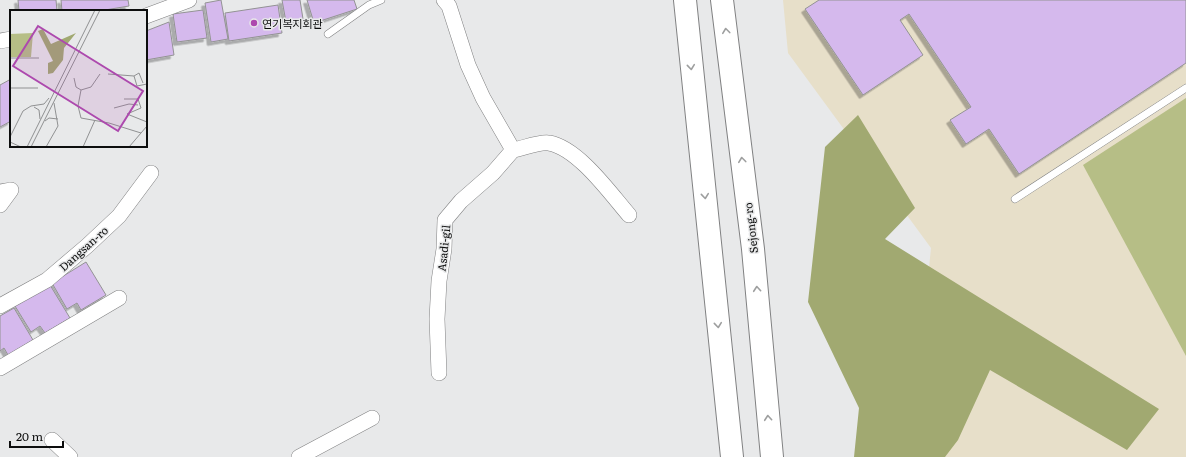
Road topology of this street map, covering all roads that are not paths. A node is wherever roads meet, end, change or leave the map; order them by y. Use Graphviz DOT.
graph roads {
  1 [pos="189,0"];
  2 [pos="381,0"];
  3 [pos="444,0"];
  4 [pos="685,0"];
  5 [pos="722,0"];
  6 [pos="147,16"];
  7 [pos="328,34"];
  8 [pos="10,39"];
  9 [pos="0,41"];
  10 [pos="1186,88"];
  11 [pos="513,150"];
  12 [pos="151,173"];
  13 [pos="0,192"];
  14 [pos="1015,200"];
  15 [pos="0,205"];
  16 [pos="629,215"];
  17 [pos="120,298"];
  18 [pos="0,306"];
  19 [pos="0,368"];
  20 [pos="438,372"];
  21 [pos="372,418"];
  22 [pos="52,440"];
  23 [pos="70,457"];
  24 [pos="299,457"];
  25 [pos="732,457"];
  26 [pos="772,457"];
  1 -- 6 [label="street"];
  2 -- 7 [label="lane"];
  3 -- 11 [label="street"];
  4 -- 25 [label="highway, one-way"];
  26 -- 5 [label="highway, Sejong-ro, one-way"];
  8 -- 9 [label="street"];
  10 -- 14 [label="lane"];
  11 -- 16 [label="street"];
  11 -- 20 [label="street, Asadi-gil"];
  12 -- 18 [label="street, Dangsan-ro"];
  13 -- 15 [label="street"];
  17 -- 19 [label="street"];
  21 -- 24 [label="street"];
  22 -- 23 [label="street"];
}
